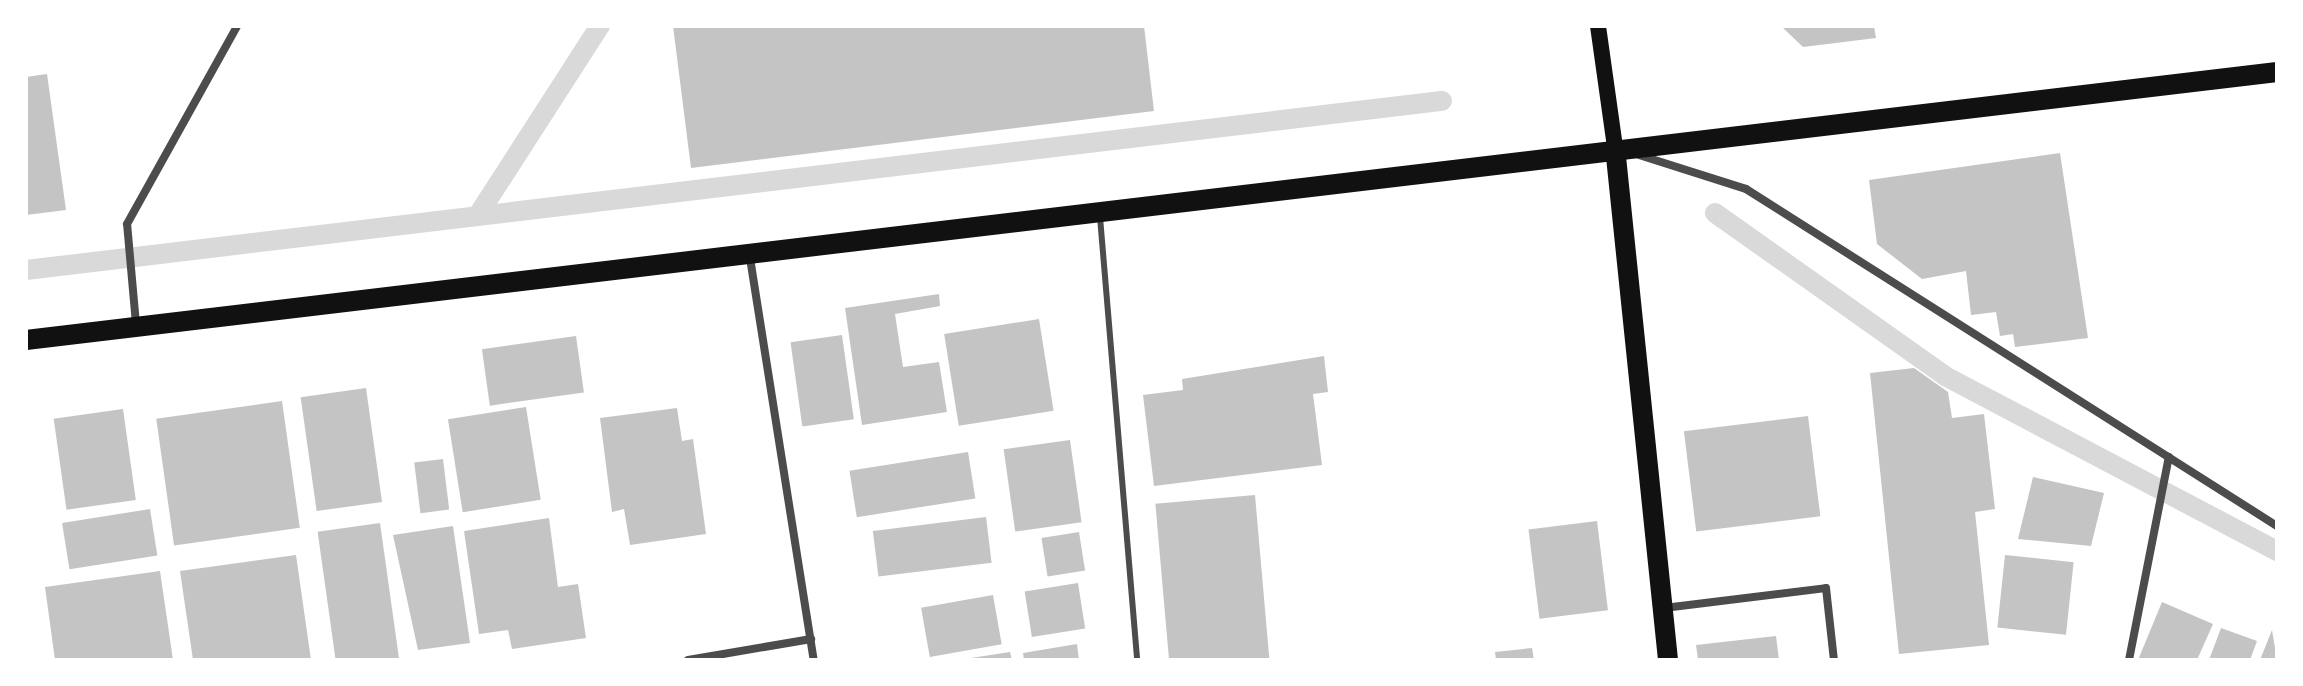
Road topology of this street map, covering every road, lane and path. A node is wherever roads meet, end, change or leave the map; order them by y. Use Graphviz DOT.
graph roads {
  1 [pos="237,26"];
  2 [pos="1598,26"];
  3 [pos="2277,72"];
  4 [pos="1615,147"];
  5 [pos="1099,213"];
  6 [pos="750,258"];
  7 [pos="137,327"];
  8 [pos="26,340"];
  9 [pos="2169,457"];
  10 [pos="2277,516"];
  11 [pos="2263,518"];
  12 [pos="2277,526"];
  13 [pos="1663,609"];
  14 [pos="811,639"];
  15 [pos="688,660"];
  16 [pos="814,660"];
  17 [pos="1137,660"];
  18 [pos="1668,660"];
  19 [pos="1834,660"];
  20 [pos="2129,660"];
  1 -- 7 [label="street"];
  2 -- 4 [label="main road"];
  3 -- 4 [label="main road"];
  4 -- 5 [label="main road"];
  4 -- 9 [label="street"];
  4 -- 13 [label="main road"];
  5 -- 6 [label="main road"];
  5 -- 17 [label="lane"];
  6 -- 7 [label="main road"];
  6 -- 14 [label="street"];
  7 -- 8 [label="main road"];
  9 -- 11 [label="street"];
  9 -- 20 [label="street"];
  10 -- 11 [label="street"];
  11 -- 12 [label="street"];
  13 -- 18 [label="main road"];
  13 -- 19 [label="street"];
  14 -- 15 [label="street"];
  14 -- 16 [label="street"];
}
